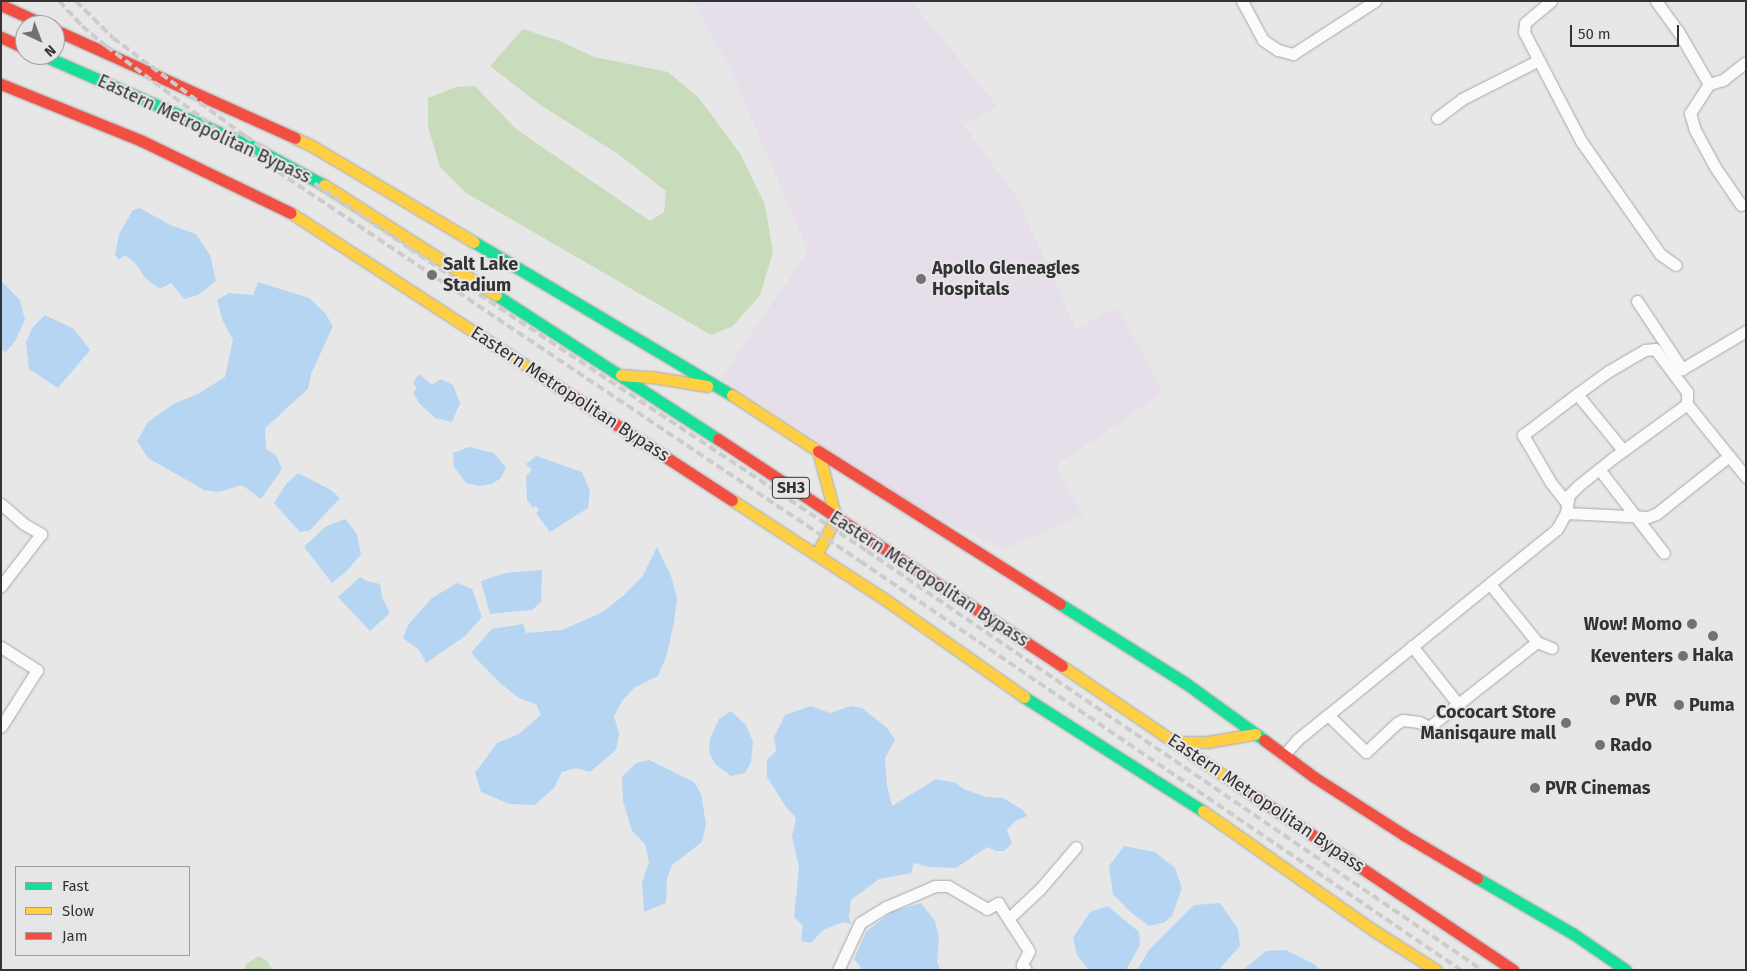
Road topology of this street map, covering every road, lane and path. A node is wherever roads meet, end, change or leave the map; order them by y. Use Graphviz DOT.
graph roads {
  1 [pos="1242,1"];
  2 [pos="1375,1"];
  3 [pos="1551,1"];
  4 [pos="1656,1"];
  5 [pos="1,5"];
  6 [pos="23,15"];
  7 [pos="65,35"];
  8 [pos="1,37"];
  9 [pos="15,43"];
  10 [pos="1539,60"];
  11 [pos="1746,62"];
  12 [pos="65,65"];
  13 [pos="1,84"];
  14 [pos="1709,84"];
  15 [pos="1437,118"];
  16 [pos="1741,205"];
  17 [pos="1676,265"];
  18 [pos="1637,301"];
  19 [pos="1746,331"];
  20 [pos="621,375"];
  21 [pos="717,388"];
  22 [pos="1577,394"];
  23 [pos="1687,404"];
  24 [pos="1623,450"];
  25 [pos="818,451"];
  26 [pos="1729,456"];
  27 [pos="1599,469"];
  28 [pos="1746,476"];
  29 [pos="1,504"];
  30 [pos="1566,508"];
  31 [pos="836,518"];
  32 [pos="1638,518"];
  33 [pos="1664,553"];
  34 [pos="816,555"];
  35 [pos="1490,584"];
  36 [pos="1,586"];
  37 [pos="1537,642"];
  38 [pos="1412,646"];
  39 [pos="1,647"];
  40 [pos="1552,648"];
  41 [pos="1458,704"];
  42 [pos="1328,715"];
  43 [pos="1,727"];
  44 [pos="1255,734"];
  45 [pos="1175,742"];
  46 [pos="1284,755"];
  47 [pos="1076,847"];
  48 [pos="1009,918"];
  49 [pos="838,970"];
  50 [pos="1026,970"];
  51 [pos="1436,970"];
  52 [pos="1513,970"];
  53 [pos="1626,970"];
  1 -- 2 [label="street"];
  3 -- 10 [label="street"];
  4 -- 14 [label="street"];
  5 -- 6 [label="main road"];
  7 -- 21 [label="main road"];
  8 -- 9 [label="main road"];
  10 -- 15 [label="street"];
  10 -- 17 [label="street"];
  11 -- 14 [label="street"];
  12 -- 20 [label="main road, Eastern Metropolitan Bypass / SH3"];
  13 -- 34 [label="main road, Eastern Metropolitan Bypass / SH3"];
  14 -- 16 [label="street"];
  18 -- 19 [label="street"];
  20 -- 21 [label="main road"];
  20 -- 31 [label="main road, Eastern Metropolitan Bypass / SH3"];
  21 -- 25 [label="main road"];
  22 -- 23 [label="street"];
  22 -- 24 [label="street"];
  22 -- 30 [label="street"];
  23 -- 24 [label="street"];
  23 -- 26 [label="street"];
  24 -- 27 [label="street"];
  25 -- 31 [label="main road"];
  25 -- 44 [label="main road"];
  26 -- 28 [label="street"];
  26 -- 32 [label="street"];
  27 -- 30 [label="street"];
  27 -- 32 [label="street"];
  29 -- 36 [label="street"];
  30 -- 32 [label="street"];
  30 -- 35 [label="street"];
  31 -- 34 [label="main road"];
  31 -- 45 [label="main road, Eastern Metropolitan Bypass / SH3"];
  32 -- 33 [label="street"];
  34 -- 51 [label="main road, Eastern Metropolitan Bypass / SH3"];
  35 -- 37 [label="street"];
  35 -- 38 [label="street"];
  37 -- 40 [label="street"];
  37 -- 41 [label="street"];
  38 -- 41 [label="street"];
  38 -- 42 [label="street"];
  39 -- 43 [label="street"];
  41 -- 42 [label="street"];
  42 -- 46 [label="street"];
  44 -- 45 [label="main road"];
  44 -- 46 [label="main road"];
  45 -- 52 [label="main road, Eastern Metropolitan Bypass / SH3"];
  46 -- 53 [label="main road"];
  47 -- 48 [label="street"];
  48 -- 49 [label="street"];
  48 -- 50 [label="street"];
}
